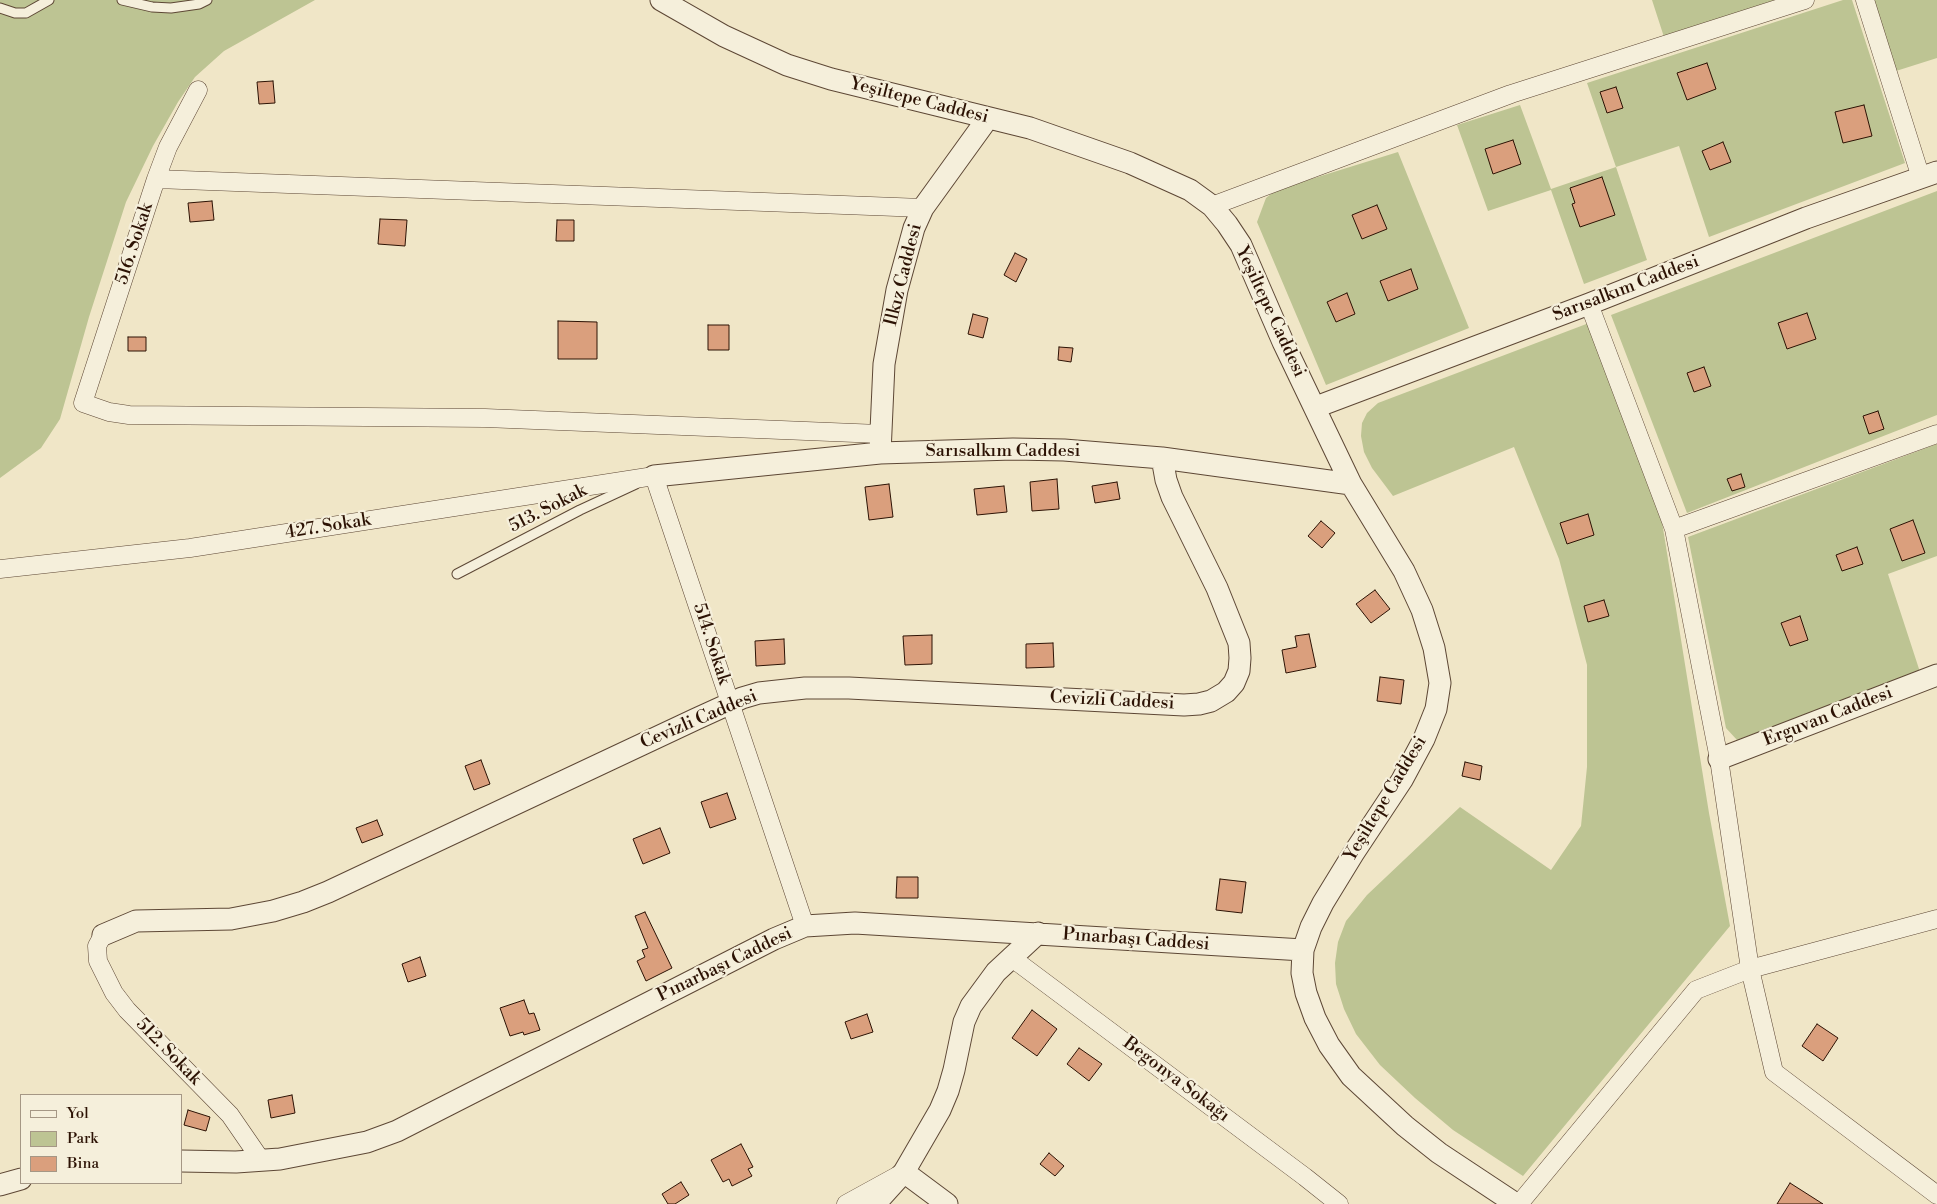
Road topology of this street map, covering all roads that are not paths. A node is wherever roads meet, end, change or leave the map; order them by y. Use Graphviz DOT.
graph roads {
  1 [pos="49,0"];
  2 [pos="122,0"];
  3 [pos="207,0"];
  4 [pos="661,0"];
  5 [pos="1806,0"];
  6 [pos="1865,0"];
  7 [pos="0,8"];
  8 [pos="198,90"];
  9 [pos="988,118"];
  10 [pos="1929,175"];
  11 [pos="156,179"];
  12 [pos="1212,206"];
  13 [pos="923,208"];
  14 [pos="1590,304"];
  15 [pos="1316,407"];
  16 [pos="1937,434"];
  17 [pos="880,444"];
  18 [pos="1162,458"];
  19 [pos="654,476"];
  20 [pos="1351,484"];
  21 [pos="1674,529"];
  22 [pos="0,569"];
  23 [pos="457,574"];
  24 [pos="1937,675"];
  25 [pos="731,704"];
  26 [pos="1719,759"];
  27 [pos="1937,919"];
  28 [pos="805,926"];
  29 [pos="1038,933"];
  30 [pos="103,935"];
  31 [pos="1303,950"];
  32 [pos="1012,958"];
  33 [pos="1750,969"];
  34 [pos="260,1160"];
  35 [pos="182,1161"];
  36 [pos="904,1172"];
  37 [pos="20,1179"];
  38 [pos="0,1185"];
  39 [pos="1937,1194"];
  40 [pos="846,1204"];
  41 [pos="876,1204"];
  42 [pos="946,1204"];
  43 [pos="1339,1204"];
  44 [pos="1518,1204"];
  1 -- 7 [label="lane"];
  2 -- 3 [label="lane"];
  4 -- 9 [label="street, Yeşiltepe Caddesi"];
  5 -- 12 [label="street"];
  6 -- 10 [label="street"];
  8 -- 11 [label="street, 516. Sokak"];
  9 -- 12 [label="street, Yeşiltepe Caddesi"];
  9 -- 13 [label="street, Ilkız Caddesi"];
  10 -- 14 [label="street, Sarısalkım Caddesi"];
  11 -- 13 [label="street"];
  11 -- 17 [label="street, 516. Sokak"];
  12 -- 15 [label="street, Yeşiltepe Caddesi"];
  13 -- 17 [label="street, Ilkız Caddesi"];
  14 -- 15 [label="street, Sarısalkım Caddesi"];
  14 -- 21 [label="street"];
  15 -- 20 [label="street, Yeşiltepe Caddesi"];
  16 -- 21 [label="street"];
  17 -- 18 [label="street, Sarısalkım Caddesi"];
  17 -- 19 [label="street, Sarısalkım Caddesi"];
  18 -- 20 [label="street, Sarısalkım Caddesi"];
  18 -- 25 [label="street, Cevizli Caddesi"];
  19 -- 22 [label="street, 427. Sokak"];
  19 -- 23 [label="lane, 513. Sokak"];
  19 -- 25 [label="street, 514. Sokak"];
  20 -- 31 [label="street, Yeşiltepe Caddesi"];
  21 -- 26 [label="street"];
  24 -- 26 [label="street, Erguvan Caddesi"];
  25 -- 28 [label="street, 514. Sokak"];
  25 -- 30 [label="street, Cevizli Caddesi"];
  26 -- 33 [label="street"];
  27 -- 33 [label="street"];
  28 -- 29 [label="street, Pınarbaşı Caddesi"];
  28 -- 34 [label="street, Pınarbaşı Caddesi"];
  29 -- 31 [label="street, Pınarbaşı Caddesi"];
  29 -- 32 [label="street"];
  30 -- 34 [label="street, 512. Sokak"];
  31 -- 44 [label="street, Yeşiltepe Caddesi"];
  32 -- 36 [label="street"];
  32 -- 43 [label="street, Begonya Sokağı"];
  33 -- 39 [label="street"];
  33 -- 44 [label="street"];
  34 -- 35 [label="street, Pınarbaşı Caddesi"];
  36 -- 40 [label="street"];
  36 -- 41 [label="street"];
  36 -- 42 [label="street"];
  37 -- 38 [label="street"];
}
